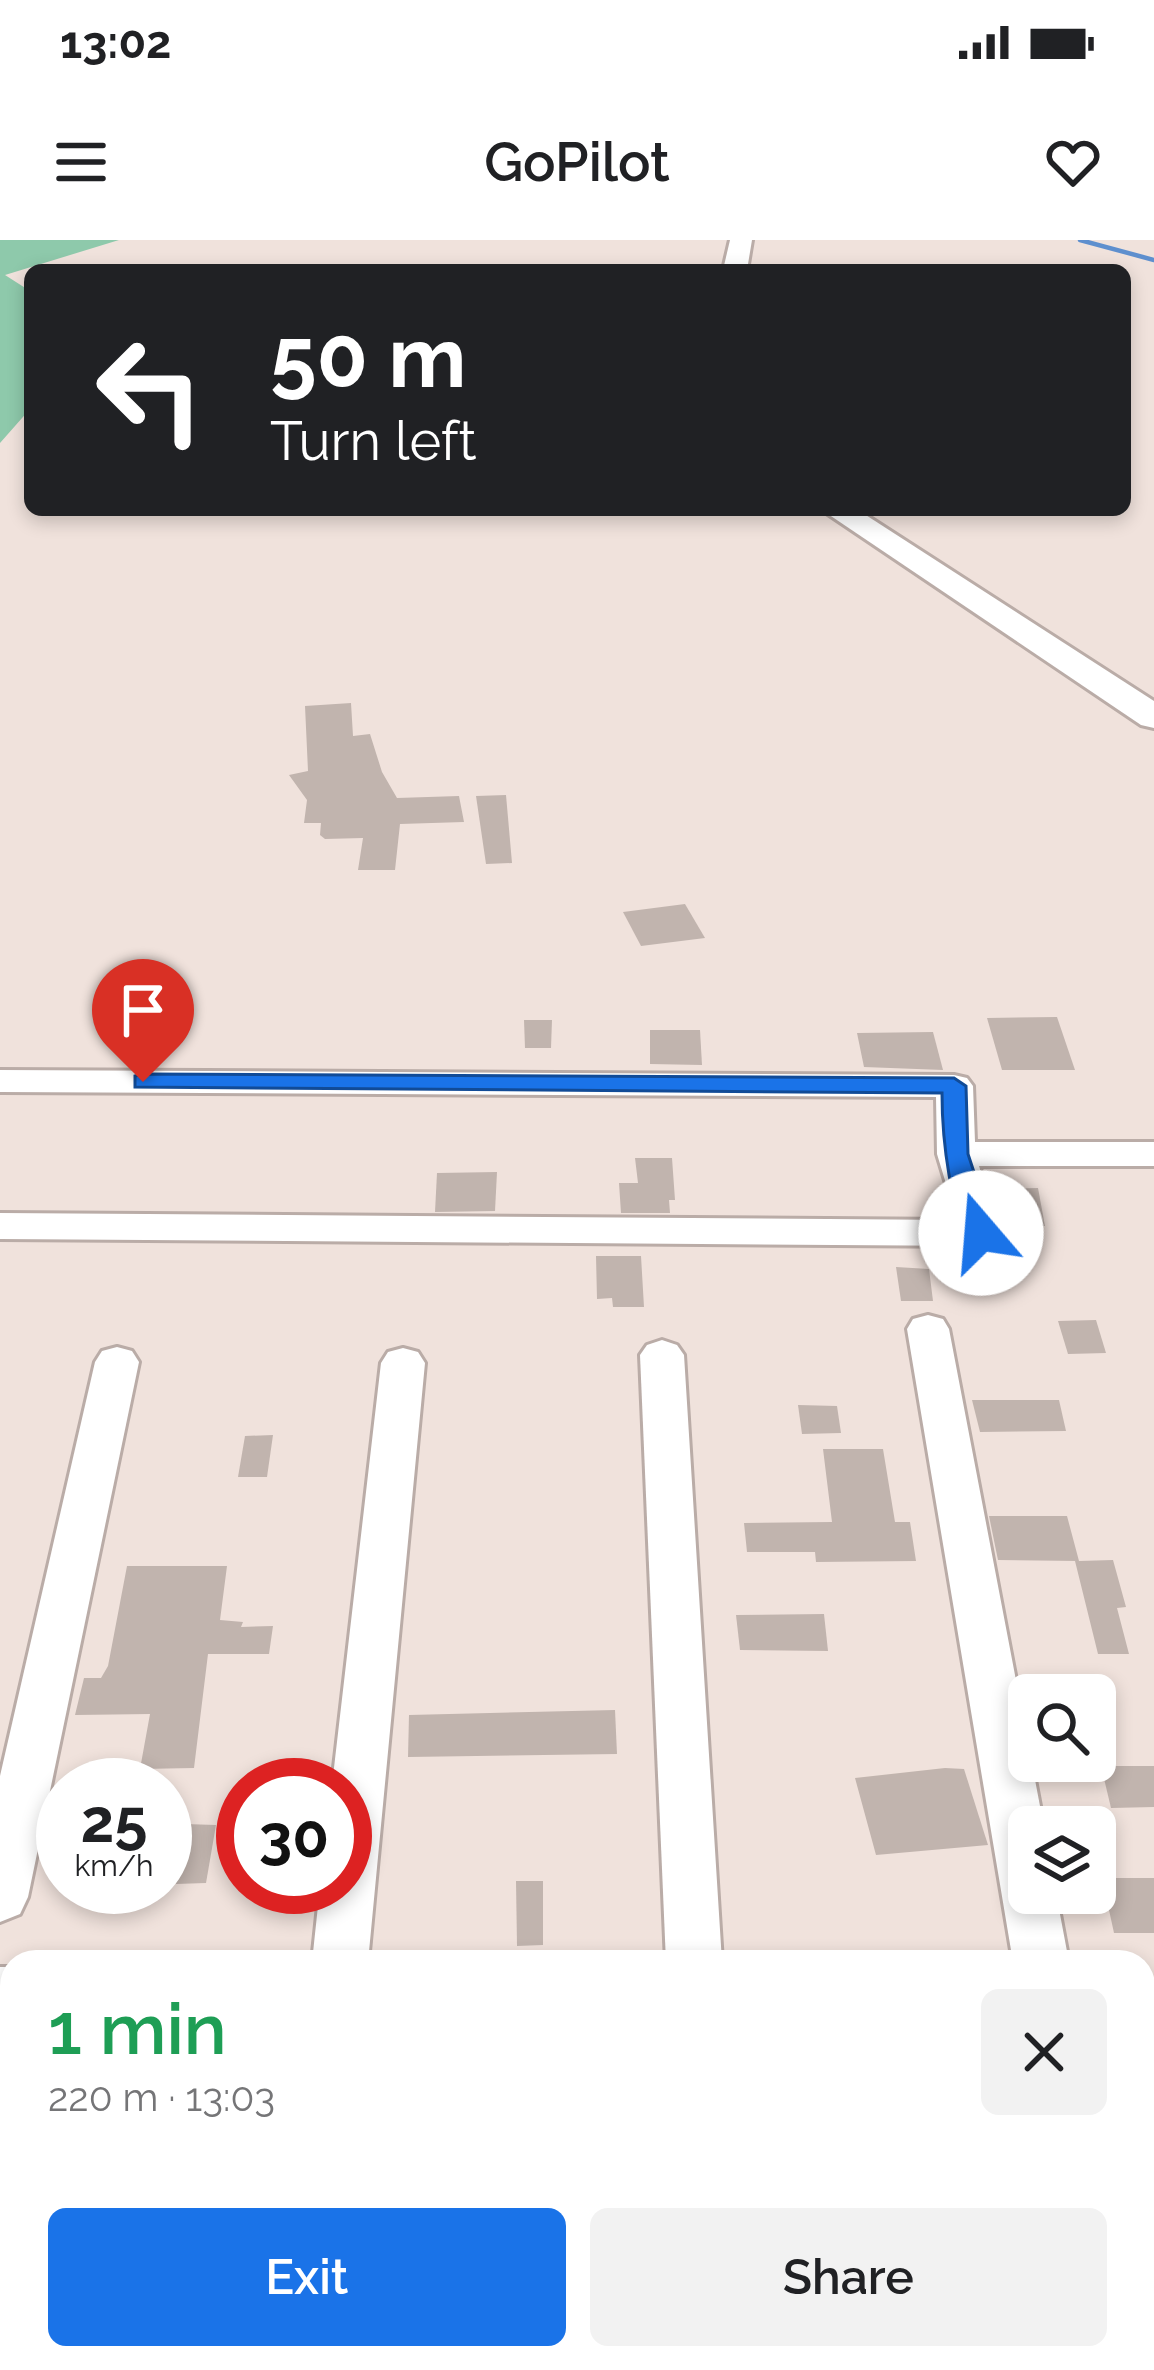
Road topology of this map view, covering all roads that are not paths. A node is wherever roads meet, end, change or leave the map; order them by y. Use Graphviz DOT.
graph roads {
  1 [pos="846,516"];
  2 [pos="1154,717"];
  3 [pos="0,1081"];
  4 [pos="956,1154"];
  5 [pos="1154,1154"];
  6 [pos="0,1226"];
  7 [pos="928,1329"];
  8 [pos="662,1355"];
  9 [pos="116,1362"];
  10 [pos="403,1363"];
  11 [pos="0,1897"];
  12 [pos="341,1950"];
  13 [pos="693,1950"];
  14 [pos="1039,1950"];
  1 -- 2 [label="street"];
  3 -- 4 [label="street"];
  4 -- 5 [label="street"];
  4 -- 6 [label="street"];
  7 -- 14 [label="street"];
  8 -- 13 [label="street"];
  9 -- 11 [label="street"];
  10 -- 12 [label="street"];
}
